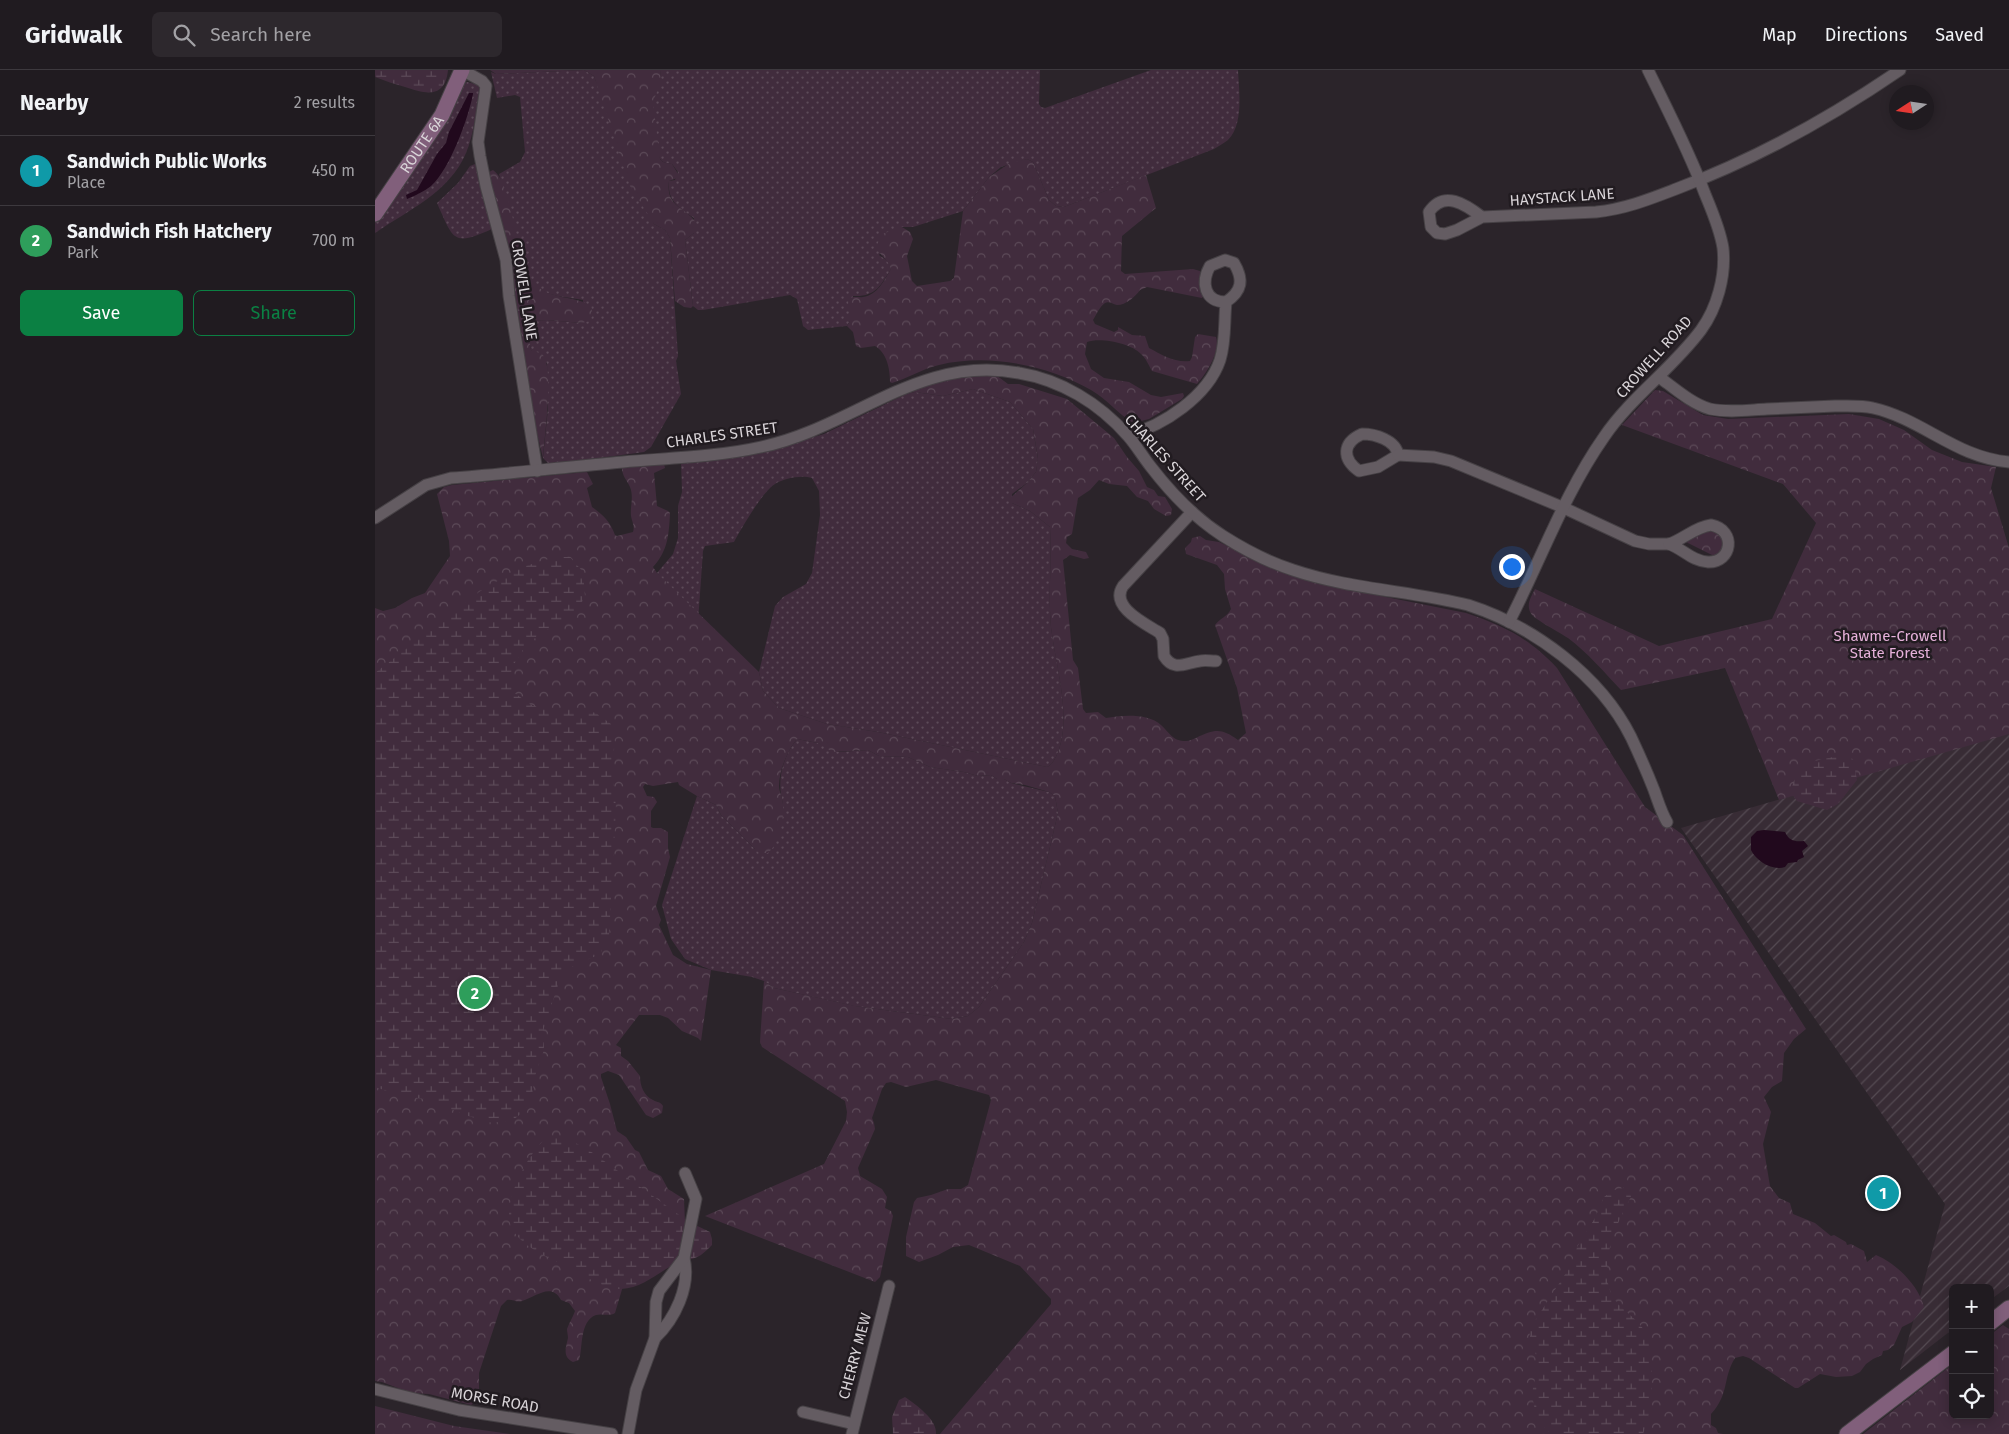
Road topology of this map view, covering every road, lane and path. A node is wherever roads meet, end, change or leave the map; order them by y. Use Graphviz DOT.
graph roads {
  1 [pos="462,70"];
  2 [pos="1648,70"];
  3 [pos="1900,70"];
  4 [pos="1700,180"];
  5 [pos="375,214"];
  6 [pos="1481,217"];
  7 [pos="1226,302"];
  8 [pos="1659,377"];
  9 [pos="1128,435"];
  10 [pos="1398,455"];
  11 [pos="2009,462"];
  12 [pos="537,471"];
  13 [pos="1562,508"];
  14 [pos="1192,512"];
  15 [pos="375,518"];
  16 [pos="1669,544"];
  17 [pos="1509,622"];
  18 [pos="1216,661"];
  19 [pos="1667,822"];
  20 [pos="685,1173"];
  21 [pos="684,1258"];
  22 [pos="889,1286"];
  23 [pos="2009,1308"];
  24 [pos="1994,1320"];
  25 [pos="655,1338"];
  26 [pos="1949,1356"];
  27 [pos="375,1389"];
  28 [pos="803,1412"];
  29 [pos="853,1429"];
  30 [pos="612,1434"];
  31 [pos="628,1434"];
  32 [pos="1847,1434"];
  1 -- 5 [label="main road, ROUTE 6A"];
  1 -- 12 [label="street, CROWELL LANE"];
  2 -- 4 [label="street, CROWELL ROAD"];
  3 -- 4 [label="street, HAYSTACK LANE"];
  4 -- 6 [label="street, HAYSTACK LANE"];
  4 -- 8 [label="street, CROWELL ROAD"];
  7 -- 9 [label="street"];
  8 -- 11 [label="street"];
  8 -- 13 [label="street, CROWELL ROAD"];
  9 -- 12 [label="street, CHARLES STREET"];
  9 -- 14 [label="street, CHARLES STREET"];
  10 -- 13 [label="street"];
  12 -- 15 [label="street, CHARLES STREET"];
  13 -- 16 [label="street"];
  13 -- 17 [label="street, CROWELL ROAD"];
  14 -- 17 [label="street, CHARLES STREET"];
  14 -- 18 [label="street"];
  16 -- 16 [label="street"];
  17 -- 19 [label="street, CHARLES STREET"];
  20 -- 21 [label="street"];
  21 -- 25 [label="street"];
  21 -- 25 [label="street"];
  22 -- 29 [label="street, CHERRY MEW"];
  23 -- 24 [label="main road"];
  25 -- 31 [label="street"];
  26 -- 32 [label="main road"];
  27 -- 30 [label="street, MORSE ROAD"];
  28 -- 29 [label="street"];
}
